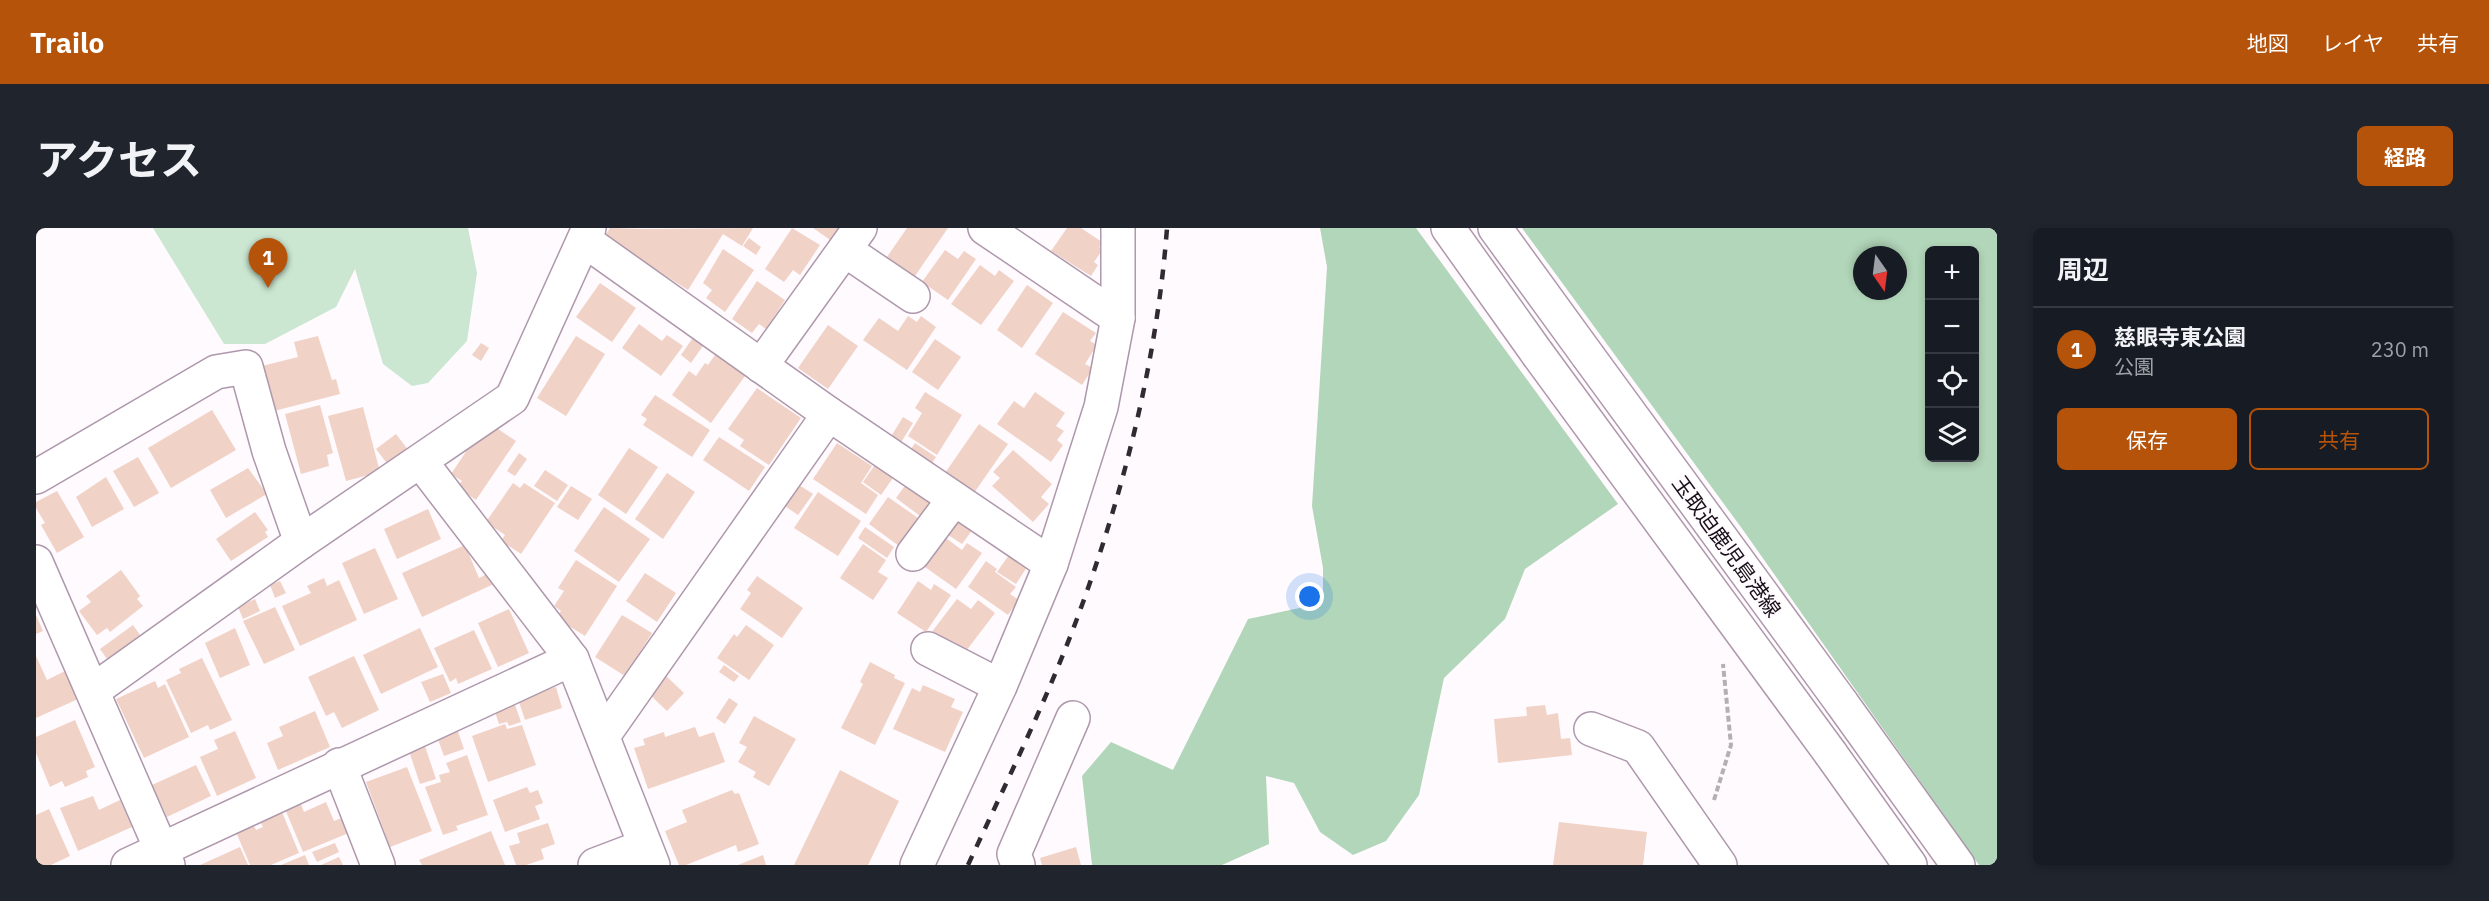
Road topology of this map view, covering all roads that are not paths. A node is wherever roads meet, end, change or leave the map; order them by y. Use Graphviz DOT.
graph roads {
  1 [pos="985,228"];
  2 [pos="1118,228"];
  3 [pos="1448,228"];
  4 [pos="1495,228"];
  5 [pos="587,234"];
  6 [pos="853,239"];
  7 [pos="912,296"];
  8 [pos="1118,318"];
  9 [pos="761,366"];
  10 [pos="829,414"];
  11 [pos="420,462"];
  12 [pos="36,477"];
  13 [pos="954,499"];
  14 [pos="301,542"];
  15 [pos="913,554"];
  16 [pos="36,562"];
  17 [pos="1051,564"];
  18 [pos="928,649"];
  19 [pos="572,658"];
  20 [pos="1000,686"];
  21 [pos="94,690"];
  22 [pos="1073,718"];
  23 [pos="1591,729"];
  24 [pos="603,736"];
  25 [pos="339,765"];
  26 [pos="649,855"];
  27 [pos="164,857"];
  28 [pos="128,865"];
  29 [pos="378,865"];
  30 [pos="595,865"];
  31 [pos="917,865"];
  32 [pos="1018,865"];
  33 [pos="1720,865"];
  34 [pos="1910,865"];
  35 [pos="1958,865"];
  1 -- 8 [label="street"];
  2 -- 8 [label="street"];
  3 -- 34 [label="street, 玉取迫鹿児島港線, bridge"];
  4 -- 35 [label="street, 玉取迫鹿児島港線, bridge"];
  5 -- 9 [label="street"];
  5 -- 11 [label="street"];
  6 -- 7 [label="street"];
  6 -- 9 [label="street"];
  8 -- 17 [label="street"];
  9 -- 10 [label="street"];
  10 -- 13 [label="street"];
  10 -- 24 [label="street"];
  11 -- 14 [label="street"];
  11 -- 19 [label="street"];
  12 -- 14 [label="street"];
  13 -- 15 [label="street"];
  13 -- 17 [label="street"];
  14 -- 21 [label="street"];
  16 -- 21 [label="street"];
  17 -- 20 [label="street"];
  18 -- 20 [label="street"];
  19 -- 24 [label="street"];
  19 -- 25 [label="street"];
  20 -- 31 [label="street"];
  21 -- 27 [label="street"];
  22 -- 32 [label="street"];
  23 -- 33 [label="street"];
  24 -- 26 [label="street"];
  25 -- 27 [label="street"];
  25 -- 29 [label="street"];
  26 -- 30 [label="street"];
  27 -- 28 [label="street"];
}
